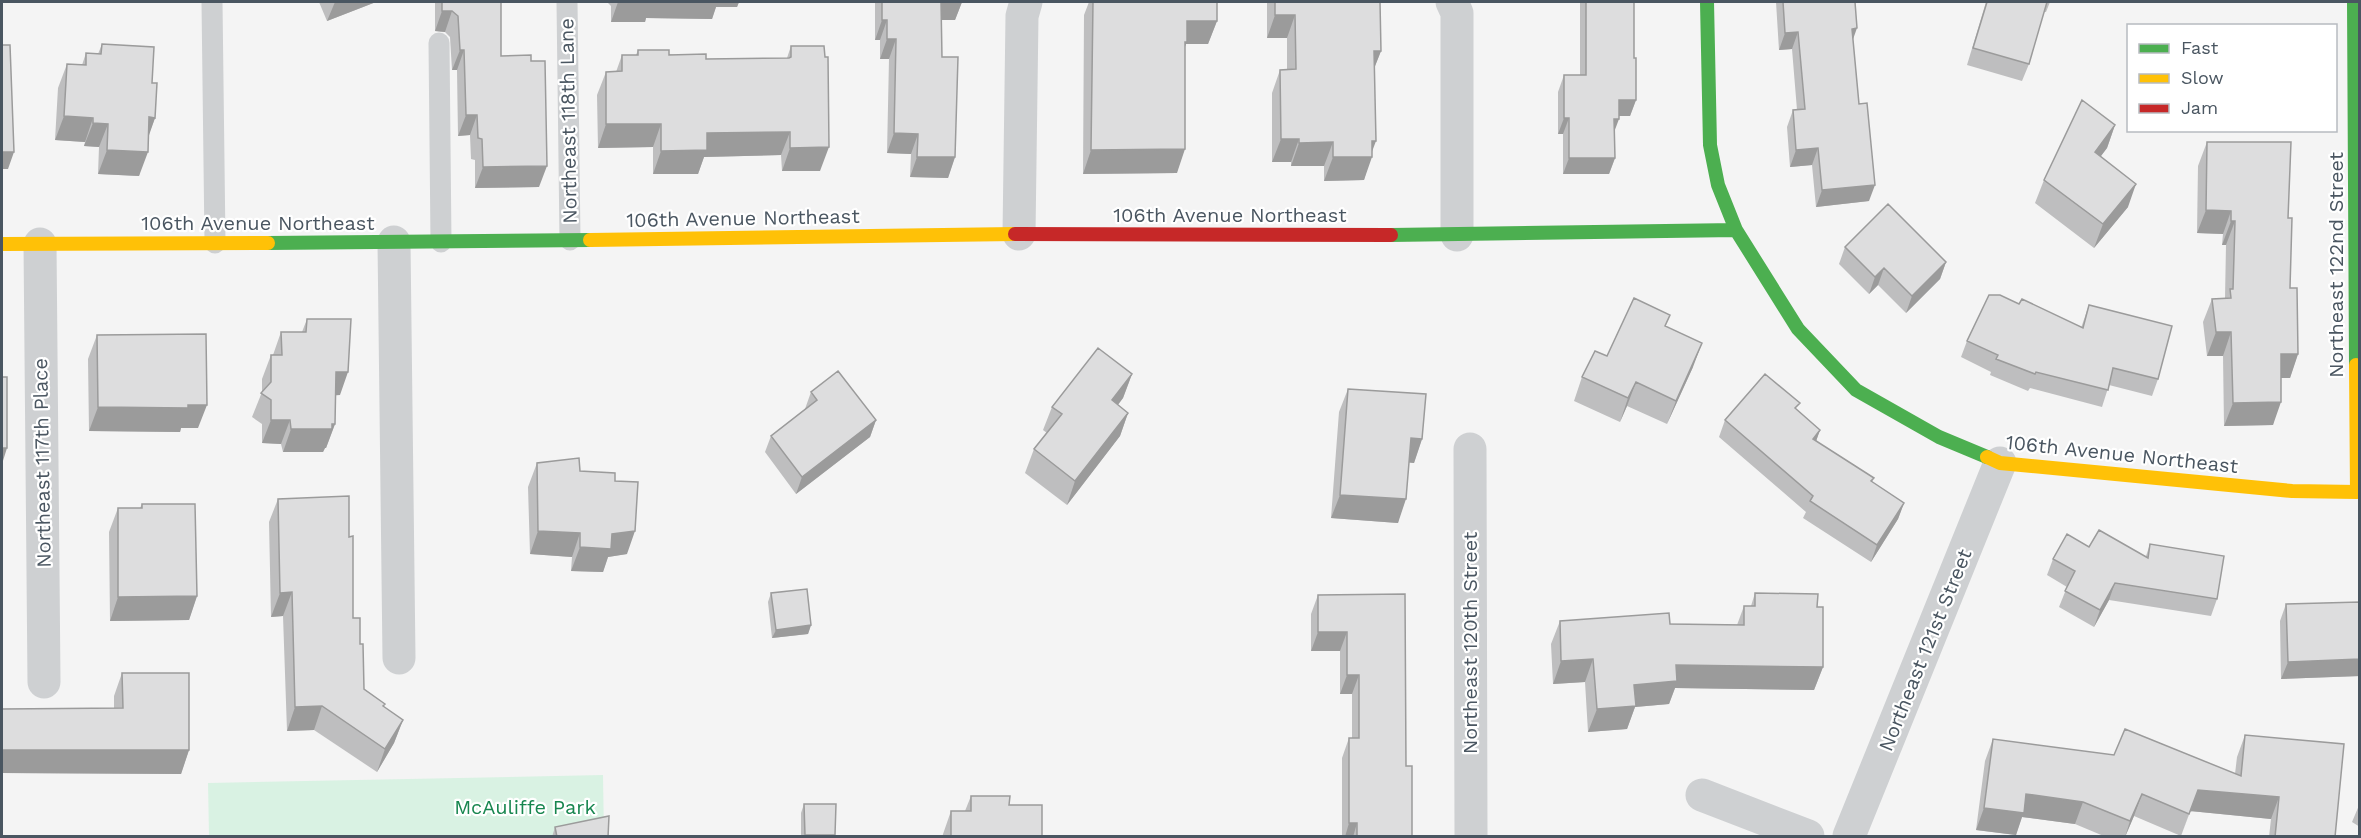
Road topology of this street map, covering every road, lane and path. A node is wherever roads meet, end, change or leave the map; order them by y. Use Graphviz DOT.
graph roads {
  1 [pos="212,2"];
  2 [pos="567,2"];
  3 [pos="1026,2"];
  4 [pos="1452,2"];
  5 [pos="1707,2"];
  6 [pos="2354,2"];
  7 [pos="439,43"];
  8 [pos="2345,46"];
  9 [pos="1736,230"];
  10 [pos="1019,234"];
  11 [pos="1457,235"];
  12 [pos="570,240"];
  13 [pos="394,242"];
  14 [pos="441,242"];
  15 [pos="215,243"];
  16 [pos="2,244"];
  17 [pos="40,244"];
  18 [pos="1470,449"];
  19 [pos="2000,463"];
  20 [pos="2358,492"];
  21 [pos="399,658"];
  22 [pos="44,682"];
  23 [pos="1702,795"];
  24 [pos="1471,837"];
  25 [pos="1808,837"];
  26 [pos="1849,837"];
  1 -- 15 [label="lane"];
  2 -- 12 [label="lane, Northeast 118th Lane"];
  3 -- 10 [label="street"];
  4 -- 11 [label="street"];
  5 -- 9 [label="street"];
  6 -- 8 [label="street, Northeast 122nd Street"];
  7 -- 14 [label="lane"];
  8 -- 20 [label="street, Northeast 122nd Street"];
  9 -- 11 [label="street, 106th Avenue Northeast"];
  9 -- 19 [label="street, 106th Avenue Northeast"];
  10 -- 11 [label="street, 106th Avenue Northeast"];
  10 -- 12 [label="street, 106th Avenue Northeast"];
  12 -- 14 [label="street, 106th Avenue Northeast"];
  13 -- 14 [label="street, 106th Avenue Northeast"];
  13 -- 15 [label="street, 106th Avenue Northeast"];
  13 -- 21 [label="street"];
  15 -- 17 [label="street, 106th Avenue Northeast"];
  16 -- 17 [label="street, 106th Avenue Northeast"];
  17 -- 22 [label="street, Northeast 117th Place"];
  18 -- 24 [label="street, Northeast 120th Street"];
  19 -- 20 [label="street, 106th Avenue Northeast"];
  19 -- 26 [label="street, Northeast 121st Street"];
  23 -- 25 [label="street"];
}
